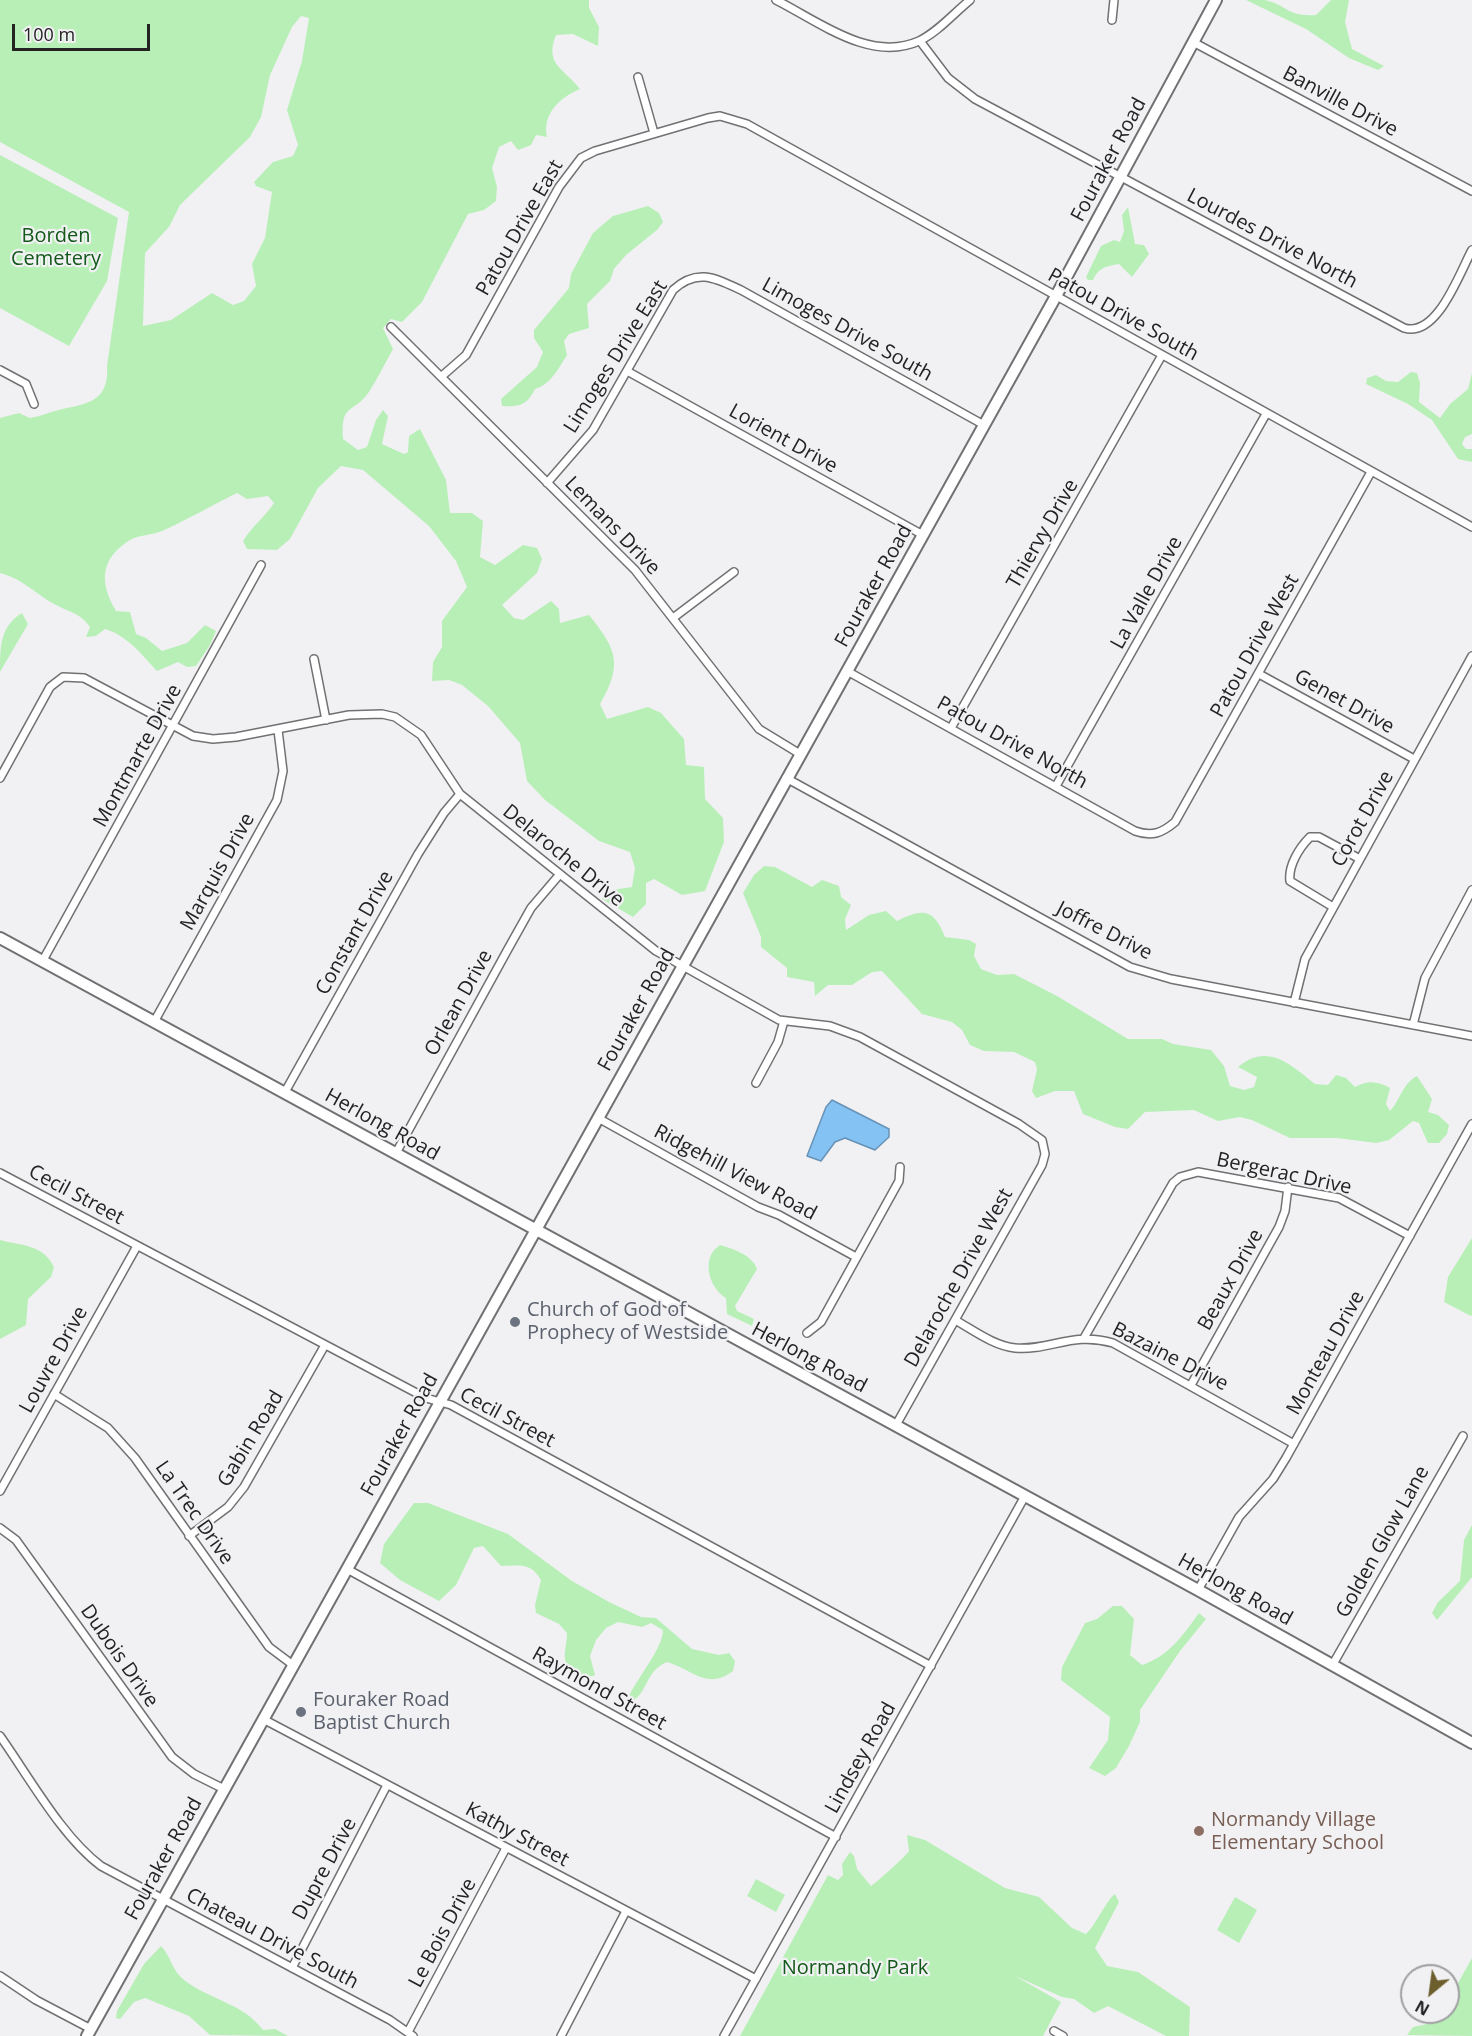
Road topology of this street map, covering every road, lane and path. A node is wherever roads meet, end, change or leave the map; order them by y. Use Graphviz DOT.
graph roads {
  1 [pos="776,0"];
  2 [pos="970,0"];
  3 [pos="1114,0"];
  4 [pos="1216,0"];
  5 [pos="1112,20"];
  6 [pos="920,41"];
  7 [pos="1193,42"];
  8 [pos="638,77"];
  9 [pos="758,130"];
  10 [pos="654,133"];
  11 [pos="1120,177"];
  12 [pos="1472,191"];
  13 [pos="1472,250"];
  14 [pos="690,278"];
  15 [pos="1056,296"];
  16 [pos="391,327"];
  17 [pos="1162,355"];
  18 [pos="0,370"];
  19 [pos="627,371"];
  20 [pos="442,376"];
  21 [pos="34,404"];
  22 [pos="1266,414"];
  23 [pos="984,425"];
  24 [pos="1371,472"];
  25 [pos="547,483"];
  26 [pos="1472,527"];
  27 [pos="923,536"];
  28 [pos="261,565"];
  29 [pos="734,572"];
  30 [pos="673,618"];
  31 [pos="1472,656"];
  32 [pos="315,659"];
  33 [pos="847,671"];
  34 [pos="1259,674"];
  35 [pos="326,720"];
  36 [pos="173,726"];
  37 [pos="951,728"];
  38 [pos="278,730"];
  39 [pos="800,754"];
  40 [pos="1414,759"];
  41 [pos="0,778"];
  42 [pos="786,778"];
  43 [pos="1056,786"];
  44 [pos="460,794"];
  45 [pos="1162,832"];
  46 [pos="1360,858"];
  47 [pos="560,874"];
  48 [pos="1472,890"];
  49 [pos="1333,907"];
  50 [pos="0,938"];
  51 [pos="42,962"];
  52 [pos="683,965"];
  53 [pos="1294,1003"];
  54 [pos="784,1021"];
  55 [pos="154,1022"];
  56 [pos="1413,1024"];
  57 [pos="1472,1036"];
  58 [pos="756,1083"];
  59 [pos="285,1092"];
  60 [pos="598,1118"];
  61 [pos="1472,1124"];
  62 [pos="1044,1145"];
  63 [pos="396,1153"];
  64 [pos="900,1167"];
  65 [pos="0,1173"];
  66 [pos="1288,1188"];
  67 [pos="535,1230"];
  68 [pos="1410,1236"];
  69 [pos="137,1246"];
  70 [pos="856,1257"];
  71 [pos="955,1320"];
  72 [pos="807,1333"];
  73 [pos="1084,1338"];
  74 [pos="324,1345"];
  75 [pos="1191,1385"];
  76 [pos="54,1394"];
  77 [pos="439,1402"];
  78 [pos="896,1425"];
  79 [pos="1463,1436"];
  80 [pos="1294,1444"];
  81 [pos="0,1491"];
  82 [pos="1025,1496"];
  83 [pos="0,1528"];
  84 [pos="189,1536"];
  85 [pos="347,1569"];
  86 [pos="1198,1590"];
  87 [pos="1333,1664"];
  88 [pos="293,1665"];
  89 [pos="931,1666"];
  90 [pos="263,1719"];
  91 [pos="0,1736"];
  92 [pos="1472,1743"];
  93 [pos="387,1785"];
  94 [pos="224,1789"];
  95 [pos="836,1837"];
  96 [pos="506,1848"];
  97 [pos="162,1900"];
  98 [pos="626,1911"];
  99 [pos="292,1968"];
  100 [pos="0,1976"];
  101 [pos="756,1980"];
  102 [pos="1054,2031"];
  103 [pos="89,2032"];
  104 [pos="411,2034"];
  105 [pos="561,2036"];
  106 [pos="724,2036"];
  107 [pos="1063,2036"];
  1 -- 6 [label="street"];
  2 -- 6 [label="street"];
  3 -- 5 [label="street"];
  4 -- 7 [label="main road, Fouraker Road"];
  6 -- 11 [label="street, Lourdes Drive North"];
  7 -- 11 [label="main road, Fouraker Road"];
  7 -- 12 [label="street, Banville Drive"];
  8 -- 10 [label="street"];
  9 -- 10 [label="street, Patou Drive East"];
  9 -- 15 [label="street, Patou Drive South"];
  10 -- 20 [label="street, Patou Drive East"];
  11 -- 13 [label="street, Lourdes Drive North"];
  11 -- 15 [label="main road, Fouraker Road"];
  14 -- 19 [label="street, Limoges Drive East"];
  14 -- 23 [label="street, Limoges Drive South"];
  15 -- 17 [label="street, Patou Drive South"];
  15 -- 23 [label="main road, Fouraker Road"];
  16 -- 20 [label="street, Lemans Drive"];
  17 -- 22 [label="street, Patou Drive South"];
  17 -- 37 [label="street, Thiervy Drive"];
  18 -- 21 [label="street"];
  19 -- 25 [label="street, Limoges Drive East"];
  19 -- 27 [label="street, Lorient Drive"];
  20 -- 25 [label="street, Lemans Drive"];
  22 -- 24 [label="street, Patou Drive South"];
  22 -- 43 [label="street, La Valle Drive"];
  23 -- 27 [label="main road, Fouraker Road"];
  24 -- 26 [label="street, Patou Drive South"];
  24 -- 34 [label="street, Patou Drive West"];
  25 -- 30 [label="street, Lemans Drive"];
  27 -- 33 [label="main road, Fouraker Road"];
  28 -- 36 [label="street, Montmarte Drive"];
  29 -- 30 [label="street"];
  30 -- 39 [label="street, Lemans Drive"];
  31 -- 40 [label="street, Corot Drive"];
  32 -- 35 [label="street"];
  33 -- 37 [label="street, Patou Drive North"];
  33 -- 39 [label="main road, Fouraker Road"];
  34 -- 40 [label="street, Genet Drive"];
  34 -- 45 [label="street, Patou Drive West"];
  35 -- 38 [label="street, Delaroche Drive"];
  35 -- 44 [label="street, Delaroche Drive"];
  36 -- 38 [label="street, Delaroche Drive"];
  36 -- 41 [label="street, Delaroche Drive"];
  36 -- 51 [label="street, Montmarte Drive"];
  37 -- 43 [label="street, Patou Drive North"];
  38 -- 55 [label="street, Marquis Drive"];
  39 -- 42 [label="main road, Fouraker Road"];
  40 -- 46 [label="street, Corot Drive"];
  42 -- 52 [label="main road, Fouraker Road"];
  42 -- 53 [label="street, Joffre Drive"];
  43 -- 45 [label="street, Patou Drive North"];
  44 -- 47 [label="street, Delaroche Drive"];
  44 -- 59 [label="street, Constant Drive"];
  46 -- 49 [label="street, Corot Drive"];
  46 -- 49 [label="street"];
  47 -- 52 [label="street, Delaroche Drive"];
  47 -- 63 [label="street, Orlean Drive"];
  48 -- 56 [label="street"];
  49 -- 53 [label="street, Corot Drive"];
  50 -- 51 [label="main road, Herlong Road"];
  51 -- 55 [label="main road, Herlong Road"];
  52 -- 54 [label="street, Delaroche Drive"];
  52 -- 60 [label="main road, Fouraker Road"];
  53 -- 56 [label="street, Joffre Drive"];
  54 -- 58 [label="street"];
  54 -- 62 [label="street, Delaroche Drive"];
  55 -- 59 [label="main road, Herlong Road"];
  56 -- 57 [label="street, Joffre Drive"];
  59 -- 63 [label="main road, Herlong Road"];
  60 -- 67 [label="main road, Fouraker Road"];
  60 -- 70 [label="street, Ridgehill View Road"];
  61 -- 68 [label="street, Monteau Drive"];
  62 -- 71 [label="street, Delaroche Drive West"];
  63 -- 67 [label="main road, Herlong Road"];
  64 -- 70 [label="street"];
  65 -- 69 [label="street, Cecil Street"];
  66 -- 68 [label="street, Bergerac Drive"];
  66 -- 73 [label="street, Bergerac Drive"];
  66 -- 75 [label="street, Beaux Drive"];
  67 -- 77 [label="main road, Fouraker Road"];
  67 -- 78 [label="main road, Herlong Road"];
  68 -- 80 [label="street, Monteau Drive"];
  69 -- 74 [label="street, Cecil Street"];
  69 -- 76 [label="street, Louvre Drive"];
  70 -- 72 [label="street"];
  71 -- 73 [label="street, Bazaine Drive"];
  71 -- 78 [label="street, Delaroche Drive West"];
  73 -- 75 [label="street, Bazaine Drive"];
  74 -- 77 [label="street, Cecil Street"];
  74 -- 84 [label="street, Gabin Road"];
  75 -- 80 [label="street, Bazaine Drive"];
  76 -- 81 [label="street, Louvre Drive"];
  76 -- 84 [label="street, La Trec Drive"];
  77 -- 85 [label="main road, Fouraker Road"];
  77 -- 89 [label="street, Cecil Street"];
  78 -- 82 [label="main road, Herlong Road"];
  79 -- 87 [label="street, Golden Glow Lane"];
  80 -- 86 [label="street, Monteau Drive"];
  82 -- 86 [label="main road, Herlong Road"];
  82 -- 89 [label="street, Lindsey Road"];
  83 -- 94 [label="street, Dubois Drive"];
  84 -- 88 [label="street, La Trec Drive"];
  85 -- 88 [label="main road, Fouraker Road"];
  85 -- 95 [label="street, Raymond Street"];
  86 -- 87 [label="main road, Herlong Road"];
  87 -- 92 [label="main road, Herlong Road"];
  88 -- 90 [label="main road, Fouraker Road"];
  89 -- 95 [label="street, Lindsey Road"];
  90 -- 93 [label="street, Kathy Street"];
  90 -- 94 [label="main road, Fouraker Road"];
  91 -- 97 [label="street, Chateau Drive South"];
  93 -- 96 [label="street, Kathy Street"];
  93 -- 99 [label="street, Dupre Drive"];
  94 -- 97 [label="main road, Fouraker Road"];
  95 -- 101 [label="street, Lindsey Road"];
  96 -- 98 [label="street, Kathy Street"];
  96 -- 104 [label="street, Le Bois Drive"];
  97 -- 99 [label="street, Chateau Drive South"];
  97 -- 103 [label="main road, Fouraker Road"];
  98 -- 101 [label="street, Kathy Street"];
  98 -- 105 [label="street"];
  99 -- 104 [label="street, Chateau Drive South"];
  100 -- 103 [label="street"];
  101 -- 106 [label="street, Lindsey Road"];
  102 -- 107 [label="street"];
}
